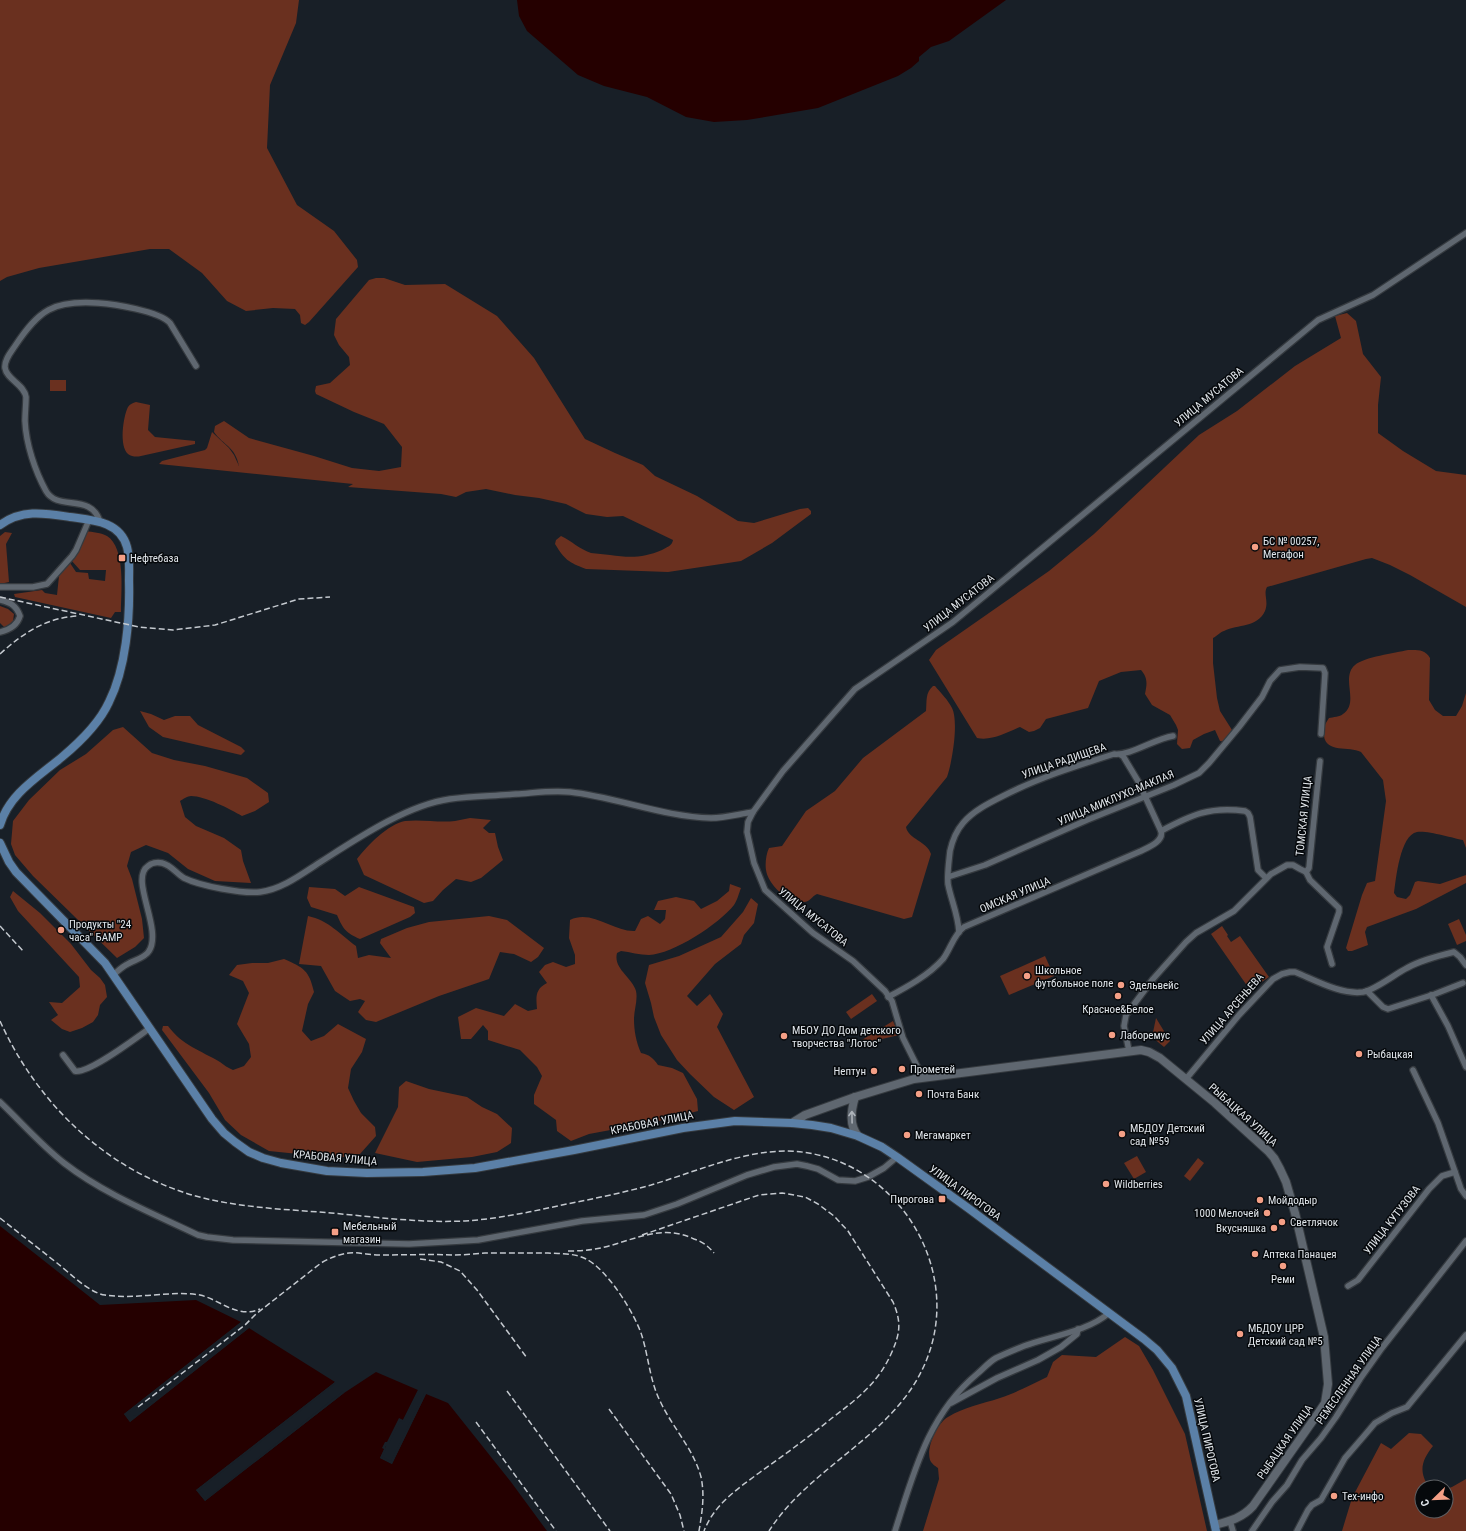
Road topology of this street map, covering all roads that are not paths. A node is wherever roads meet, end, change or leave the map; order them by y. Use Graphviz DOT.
graph roads {
  1 [pos="1466,233"];
  2 [pos="196,366"];
  3 [pos="89,520"];
  4 [pos="100,522"];
  5 [pos="0,525"];
  6 [pos="0,587"];
  7 [pos="0,600"];
  8 [pos="0,632"];
  9 [pos="1321,734"];
  10 [pos="1173,736"];
  11 [pos="1121,755"];
  12 [pos="1320,762"];
  13 [pos="1145,796"];
  14 [pos="753,812"];
  15 [pos="0,825"];
  16 [pos="1161,831"];
  17 [pos="0,843"];
  18 [pos="1306,872"];
  19 [pos="948,877"];
  20 [pos="1266,878"];
  21 [pos="959,932"];
  22 [pos="1332,964"];
  23 [pos="1466,965"];
  24 [pos="114,974"];
  25 [pos="1463,983"];
  26 [pos="1368,991"];
  27 [pos="1431,995"];
  28 [pos="888,997"];
  29 [pos="150,1028"];
  30 [pos="1129,1051"];
  31 [pos="63,1055"];
  32 [pos="1466,1067"];
  33 [pos="1413,1070"];
  34 [pos="922,1078"];
  35 [pos="1186,1079"];
  36 [pos="855,1097"];
  37 [pos="0,1102"];
  38 [pos="792,1123"];
  39 [pos="858,1136"];
  40 [pos="897,1157"];
  41 [pos="1455,1172"];
  42 [pos="1466,1196"];
  43 [pos="1466,1241"];
  44 [pos="1348,1286"];
  45 [pos="1108,1313"];
  46 [pos="1078,1329"];
  47 [pos="1466,1335"];
  48 [pos="947,1405"];
  49 [pos="1230,1521"];
  50 [pos="1215,1528"];
  51 [pos="895,1531"];
  52 [pos="1233,1531"];
  53 [pos="1252,1531"];
  54 [pos="1297,1531"];
  1 -- 14 [label="street, УЛИЦА МУСАТОВА"];
  2 -- 4 [label="street"];
  3 -- 4 [label="main road"];
  3 -- 5 [label="main road"];
  3 -- 6 [label="street"];
  4 -- 15 [label="main road"];
  7 -- 8 [label="street"];
  9 -- 13 [label="street, УЛИЦА МИКЛУХО-МАКЛАЯ"];
  10 -- 11 [label="street, УЛИЦА РАДИЩЕВА"];
  11 -- 13 [label="street"];
  11 -- 19 [label="street, УЛИЦА РАДИЩЕВА"];
  12 -- 18 [label="street, ТОМСКАЯ УЛИЦА"];
  13 -- 16 [label="street"];
  13 -- 19 [label="street, УЛИЦА МИКЛУХО-МАКЛАЯ"];
  14 -- 24 [label="street"];
  14 -- 28 [label="street, УЛИЦА МУСАТОВА"];
  16 -- 20 [label="street"];
  16 -- 21 [label="street, ОМСКАЯ УЛИЦА"];
  17 -- 24 [label="main road, КРАБОВАЯ УЛИЦА"];
  18 -- 20 [label="street"];
  18 -- 22 [label="street"];
  19 -- 21 [label="street, УЛИЦА РАДИЩЕВА"];
  20 -- 30 [label="street"];
  21 -- 28 [label="street"];
  23 -- 26 [label="street"];
  24 -- 29 [label="main road, КРАБОВАЯ УЛИЦА"];
  25 -- 27 [label="street"];
  26 -- 27 [label="street"];
  26 -- 35 [label="street, УЛИЦА АРСЕНЬЕВА"];
  27 -- 32 [label="street"];
  28 -- 34 [label="street, УЛИЦА МУСАТОВА"];
  29 -- 31 [label="street"];
  29 -- 38 [label="main road, КРАБОВАЯ УЛИЦА"];
  30 -- 34 [label="main road"];
  30 -- 35 [label="main road"];
  33 -- 41 [label="street"];
  34 -- 36 [label="main road"];
  35 -- 49 [label="main road, РЫБАЦКАЯ УЛИЦА"];
  36 -- 38 [label="main road"];
  39 -- 36 [label="main road, one-way"];
  37 -- 40 [label="street"];
  38 -- 39 [label="main road, УЛИЦА ПИРОГОВА"];
  39 -- 40 [label="main road, УЛИЦА ПИРОГОВА"];
  40 -- 45 [label="main road, УЛИЦА ПИРОГОВА"];
  41 -- 42 [label="street"];
  41 -- 44 [label="street, УЛИЦА КУТУЗОВА"];
  43 -- 53 [label="street, РЕМЕСЛЕННАЯ УЛИЦА"];
  45 -- 46 [label="street"];
  45 -- 50 [label="main road, УЛИЦА ПИРОГОВА"];
  46 -- 48 [label="street"];
  46 -- 48 [label="street"];
  47 -- 54 [label="street"];
  48 -- 51 [label="street"];
  49 -- 50 [label="main road, РЫБАЦКАЯ УЛИЦА"];
  49 -- 52 [label="street"];
}
